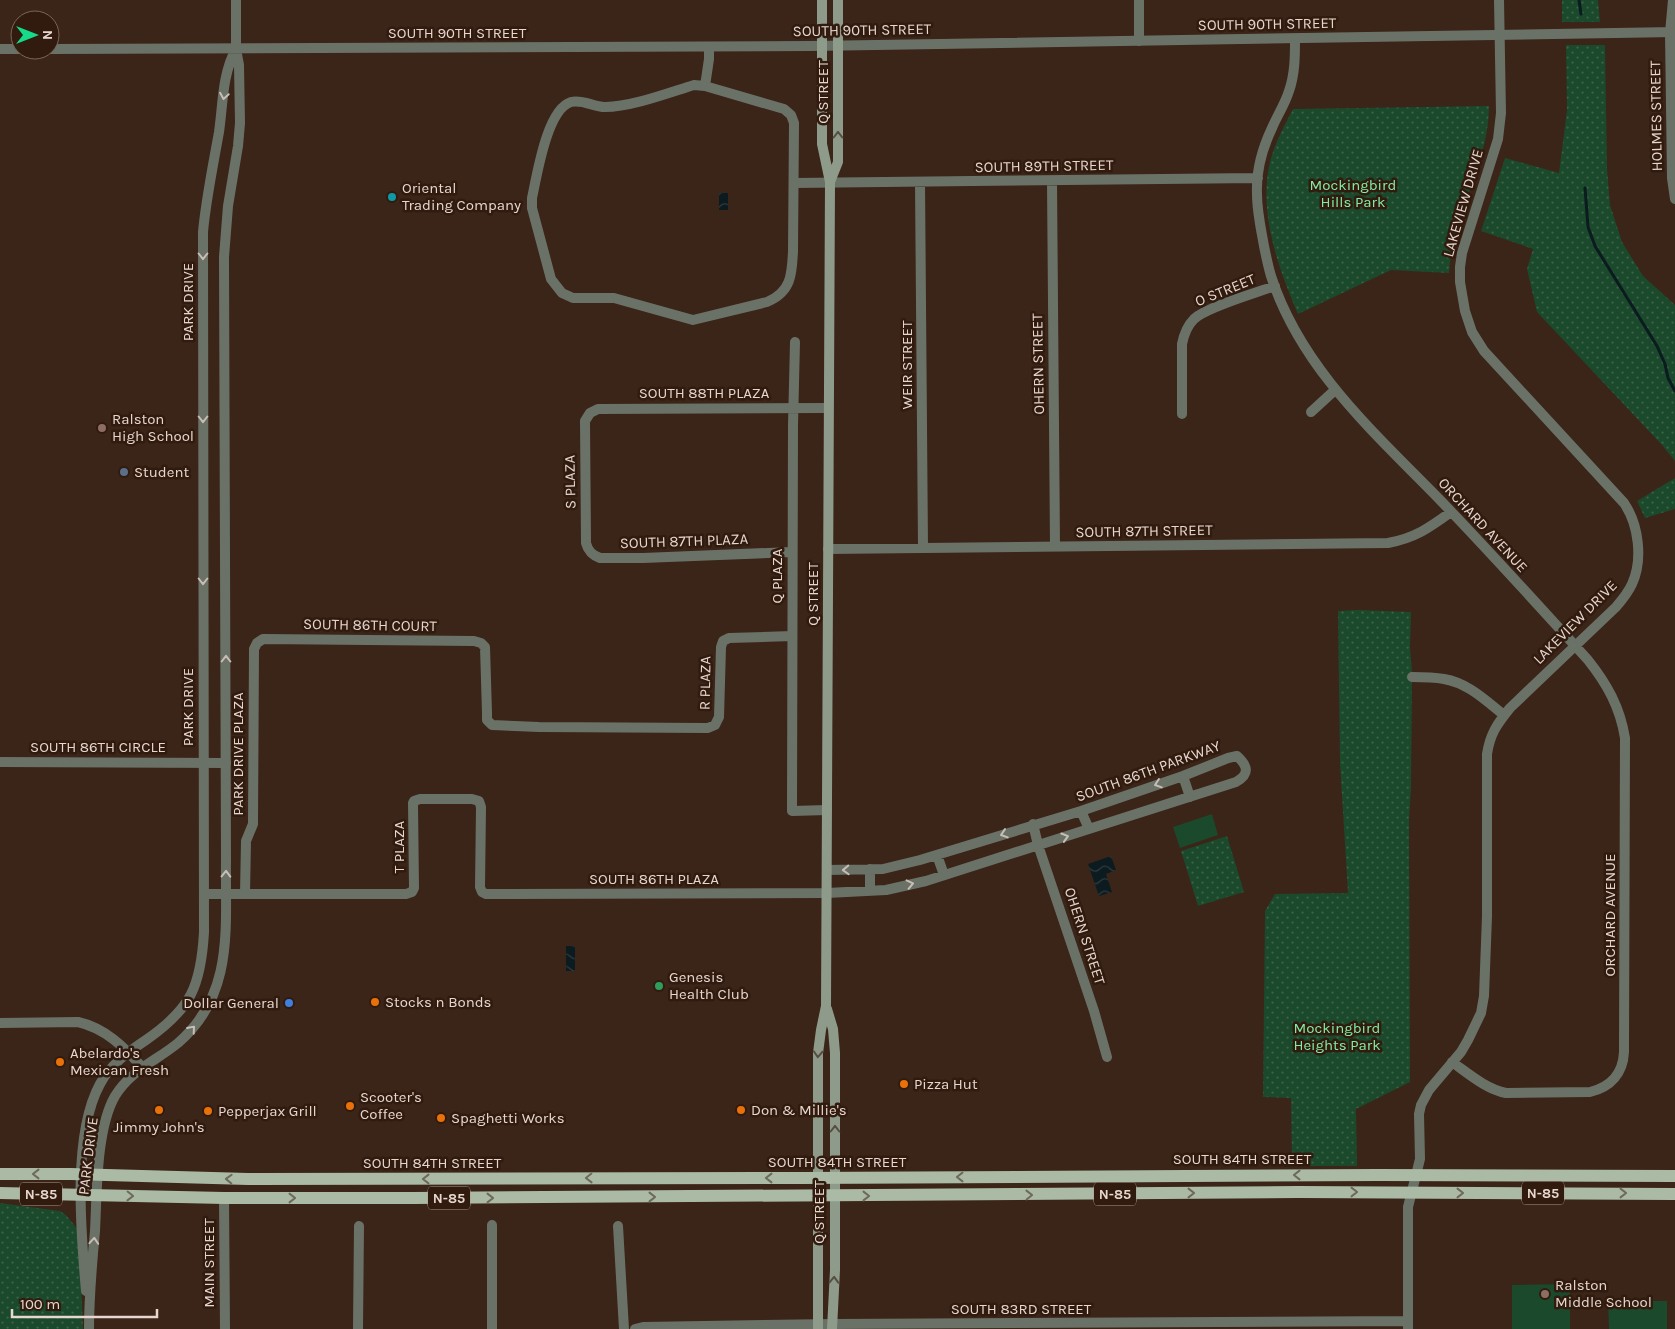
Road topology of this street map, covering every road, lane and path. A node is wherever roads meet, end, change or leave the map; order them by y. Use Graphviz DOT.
graph roads {
  1 [pos="236,0"];
  2 [pos="822,0"];
  3 [pos="838,0"];
  4 [pos="1139,0"];
  5 [pos="1499,0"];
  6 [pos="1673,0"];
  7 [pos="1673,32"];
  8 [pos="1500,36"];
  9 [pos="1295,39"];
  10 [pos="1139,41"];
  11 [pos="822,46"];
  12 [pos="838,46"];
  13 [pos="709,47"];
  14 [pos="60,49"];
  15 [pos="236,49"];
  16 [pos="705,86"];
  17 [pos="1258,178"];
  18 [pos="1052,181"];
  19 [pos="830,182"];
  20 [pos="920,182"];
  21 [pos="794,183"];
  22 [pos="1675,199"];
  23 [pos="1274,286"];
  24 [pos="795,342"];
  25 [pos="1335,390"];
  26 [pos="794,408"];
  27 [pos="828,408"];
  28 [pos="1311,412"];
  29 [pos="1182,414"];
  30 [pos="585,421"];
  31 [pos="1450,512"];
  32 [pos="586,543"];
  33 [pos="1055,547"];
  34 [pos="923,548"];
  35 [pos="828,549"];
  36 [pos="792,552"];
  37 [pos="792,636"];
  38 [pos="257,642"];
  39 [pos="1575,645"];
  40 [pos="1412,677"];
  41 [pos="1504,715"];
  42 [pos="490,723"];
  43 [pos="0,762"];
  44 [pos="203,763"];
  45 [pos="226,763"];
  46 [pos="1183,776"];
  47 [pos="1190,797"];
  48 [pos="828,810"];
  49 [pos="1081,811"];
  50 [pos="1033,824"];
  51 [pos="1089,829"];
  52 [pos="1038,845"];
  53 [pos="937,855"];
  54 [pos="870,869"];
  55 [pos="827,870"];
  56 [pos="944,875"];
  57 [pos="870,890"];
  58 [pos="482,892"];
  59 [pos="827,892"];
  60 [pos="204,894"];
  61 [pos="226,894"];
  62 [pos="245,894"];
  63 [pos="826,1006"];
  64 [pos="0,1023"];
  65 [pos="129,1052"];
  66 [pos="1107,1056"];
  67 [pos="1452,1062"];
  68 [pos="142,1067"];
  69 [pos="0,1174"];
  70 [pos="82,1174"];
  71 [pos="98,1175"];
  72 [pos="1416,1175"];
  73 [pos="1675,1176"];
  74 [pos="817,1178"];
  75 [pos="834,1178"];
  76 [pos="1412,1193"];
  77 [pos="0,1194"];
  78 [pos="1675,1194"];
  79 [pos="81,1195"];
  80 [pos="97,1195"];
  81 [pos="818,1196"];
  82 [pos="834,1196"];
  83 [pos="224,1198"];
  84 [pos="492,1225"];
  85 [pos="359,1226"];
  86 [pos="618,1226"];
  87 [pos="1408,1325"];
  88 [pos="818,1326"];
  89 [pos="833,1326"];
  90 [pos="1114,1326"];
  91 [pos="89,1327"];
  92 [pos="224,1329"];
  93 [pos="358,1329"];
  94 [pos="492,1329"];
  95 [pos="624,1329"];
  96 [pos="635,1329"];
  1 -- 15 [label="street, PARK DRIVE"];
  2 -- 11 [label="main road, Q STREET"];
  3 -- 12 [label="main road, Q STREET"];
  4 -- 10 [label="street"];
  5 -- 8 [label="street, LAKEVIEW DRIVE"];
  6 -- 7 [label="street, HOLMES STREET"];
  7 -- 8 [label="street, SOUTH 90TH STREET"];
  7 -- 22 [label="street, HOLMES STREET"];
  8 -- 9 [label="street, SOUTH 90TH STREET"];
  8 -- 39 [label="street, LAKEVIEW DRIVE"];
  9 -- 10 [label="street, SOUTH 90TH STREET"];
  9 -- 17 [label="street, ORCHARD AVENUE"];
  10 -- 12 [label="street, SOUTH 90TH STREET"];
  11 -- 12 [label="street, SOUTH 90TH STREET"];
  11 -- 13 [label="street, SOUTH 90TH STREET"];
  11 -- 19 [label="main road, Q STREET"];
  19 -- 12 [label="main road, Q STREET, one-way"];
  13 -- 15 [label="street, SOUTH 90TH STREET"];
  13 -- 16 [label="street"];
  14 -- 15 [label="street, SOUTH 90TH STREET"];
  15 -- 44 [label="street, PARK DRIVE, one-way"];
  45 -- 15 [label="street, PARK DRIVE, one-way"];
  16 -- 21 [label="street"];
  16 -- 21 [label="street"];
  17 -- 18 [label="street, SOUTH 89TH STREET"];
  17 -- 23 [label="street, ORCHARD AVENUE"];
  18 -- 20 [label="street, SOUTH 89TH STREET"];
  18 -- 33 [label="street, OHERN STREET"];
  19 -- 20 [label="street, SOUTH 89TH STREET"];
  19 -- 21 [label="street, SOUTH 89TH STREET"];
  19 -- 27 [label="main road, Q STREET"];
  20 -- 34 [label="street, WEIR STREET"];
  23 -- 25 [label="street, ORCHARD AVENUE"];
  23 -- 29 [label="street, O STREET"];
  24 -- 26 [label="street, Q PLAZA"];
  25 -- 28 [label="street"];
  25 -- 31 [label="street, ORCHARD AVENUE"];
  26 -- 27 [label="street, SOUTH 88TH PLAZA"];
  26 -- 30 [label="street, SOUTH 88TH PLAZA"];
  26 -- 36 [label="street, Q PLAZA"];
  27 -- 35 [label="main road, Q STREET"];
  30 -- 32 [label="street, S PLAZA"];
  31 -- 33 [label="street, SOUTH 87TH STREET"];
  31 -- 39 [label="street, ORCHARD AVENUE"];
  32 -- 36 [label="street, SOUTH 87TH PLAZA"];
  33 -- 34 [label="street, SOUTH 87TH STREET"];
  34 -- 35 [label="street, SOUTH 87TH STREET"];
  35 -- 48 [label="main road, Q STREET"];
  36 -- 37 [label="street, Q PLAZA"];
  37 -- 42 [label="street, R PLAZA"];
  37 -- 48 [label="street, Q PLAZA"];
  38 -- 42 [label="street, SOUTH 86TH COURT"];
  38 -- 62 [label="street, PARK DRIVE PLAZA"];
  39 -- 41 [label="street, LAKEVIEW DRIVE"];
  39 -- 67 [label="street, ORCHARD AVENUE"];
  40 -- 41 [label="street"];
  41 -- 67 [label="street, LAKEVIEW DRIVE"];
  43 -- 44 [label="street, SOUTH 86TH CIRCLE"];
  44 -- 45 [label="street, SOUTH 86TH CIRCLE"];
  44 -- 60 [label="street, PARK DRIVE"];
  61 -- 45 [label="street, PARK DRIVE, one-way"];
  46 -- 47 [label="street"];
  46 -- 47 [label="street, SOUTH 86TH PARKWAY"];
  46 -- 49 [label="street, SOUTH 86TH PARKWAY, one-way"];
  47 -- 51 [label="street, SOUTH 86TH PARKWAY"];
  48 -- 55 [label="main road, Q STREET"];
  49 -- 50 [label="street, SOUTH 86TH PARKWAY"];
  49 -- 51 [label="street"];
  50 -- 52 [label="street, OHERN STREET"];
  50 -- 53 [label="street, SOUTH 86TH PARKWAY, one-way"];
  52 -- 51 [label="street, SOUTH 86TH PARKWAY, one-way"];
  52 -- 56 [label="street, SOUTH 86TH PARKWAY"];
  52 -- 66 [label="street, OHERN STREET"];
  53 -- 54 [label="street, SOUTH 86TH PARKWAY"];
  53 -- 56 [label="street"];
  54 -- 55 [label="street, SOUTH 86TH PARKWAY, one-way"];
  54 -- 57 [label="street"];
  55 -- 59 [label="main road, Q STREET"];
  57 -- 56 [label="street, SOUTH 86TH PARKWAY, one-way"];
  57 -- 59 [label="street, SOUTH 86TH PARKWAY"];
  58 -- 59 [label="street, SOUTH 86TH PLAZA"];
  58 -- 62 [label="street, T PLAZA"];
  59 -- 63 [label="main road, Q STREET"];
  60 -- 61 [label="street"];
  60 -- 65 [label="street, PARK DRIVE"];
  61 -- 62 [label="street"];
  68 -- 61 [label="street, PARK DRIVE, one-way"];
  63 -- 74 [label="main road, Q STREET, one-way"];
  75 -- 63 [label="main road, Q STREET, one-way"];
  64 -- 65 [label="street"];
  65 -- 68 [label="street"];
  65 -- 70 [label="street, PARK DRIVE"];
  67 -- 72 [label="street, LAKEVIEW DRIVE"];
  68 -- 71 [label="street, PARK DRIVE"];
  70 -- 69 [label="main road, SOUTH 84TH STREET / N-85, one-way"];
  70 -- 71 [label="main road, SOUTH 84TH STREET / N-85"];
  70 -- 79 [label="street, PARK DRIVE"];
  74 -- 71 [label="main road, SOUTH 84TH STREET / N-85, one-way"];
  71 -- 80 [label="street, PARK DRIVE"];
  72 -- 73 [label="main road, SOUTH 84TH STREET / N-85"];
  72 -- 75 [label="main road, SOUTH 84TH STREET / N-85, one-way"];
  72 -- 76 [label="street, LAKEVIEW DRIVE"];
  74 -- 75 [label="main road, SOUTH 84TH STREET / N-85"];
  74 -- 81 [label="main road, Q STREET"];
  75 -- 82 [label="main road, Q STREET"];
  76 -- 78 [label="main road, N-85, one-way"];
  82 -- 76 [label="main road, N-85, one-way"];
  76 -- 87 [label="street, LAKEVIEW DRIVE"];
  77 -- 79 [label="main road, N-85"];
  79 -- 80 [label="main road, N-85"];
  79 -- 91 [label="street, PARK DRIVE"];
  80 -- 83 [label="main road, N-85, one-way"];
  91 -- 80 [label="street, PARK DRIVE, one-way"];
  81 -- 82 [label="main road, N-85"];
  83 -- 81 [label="main road, N-85, one-way"];
  81 -- 88 [label="main road, Q STREET"];
  89 -- 82 [label="main road, Q STREET, one-way"];
  83 -- 92 [label="street, MAIN STREET"];
  84 -- 94 [label="street"];
  85 -- 93 [label="street"];
  86 -- 95 [label="street"];
  87 -- 90 [label="street, SOUTH 83RD STREET"];
  88 -- 89 [label="street, SOUTH 83RD STREET"];
  88 -- 96 [label="street, SOUTH 83RD STREET"];
  89 -- 90 [label="street, SOUTH 83RD STREET"];
}
